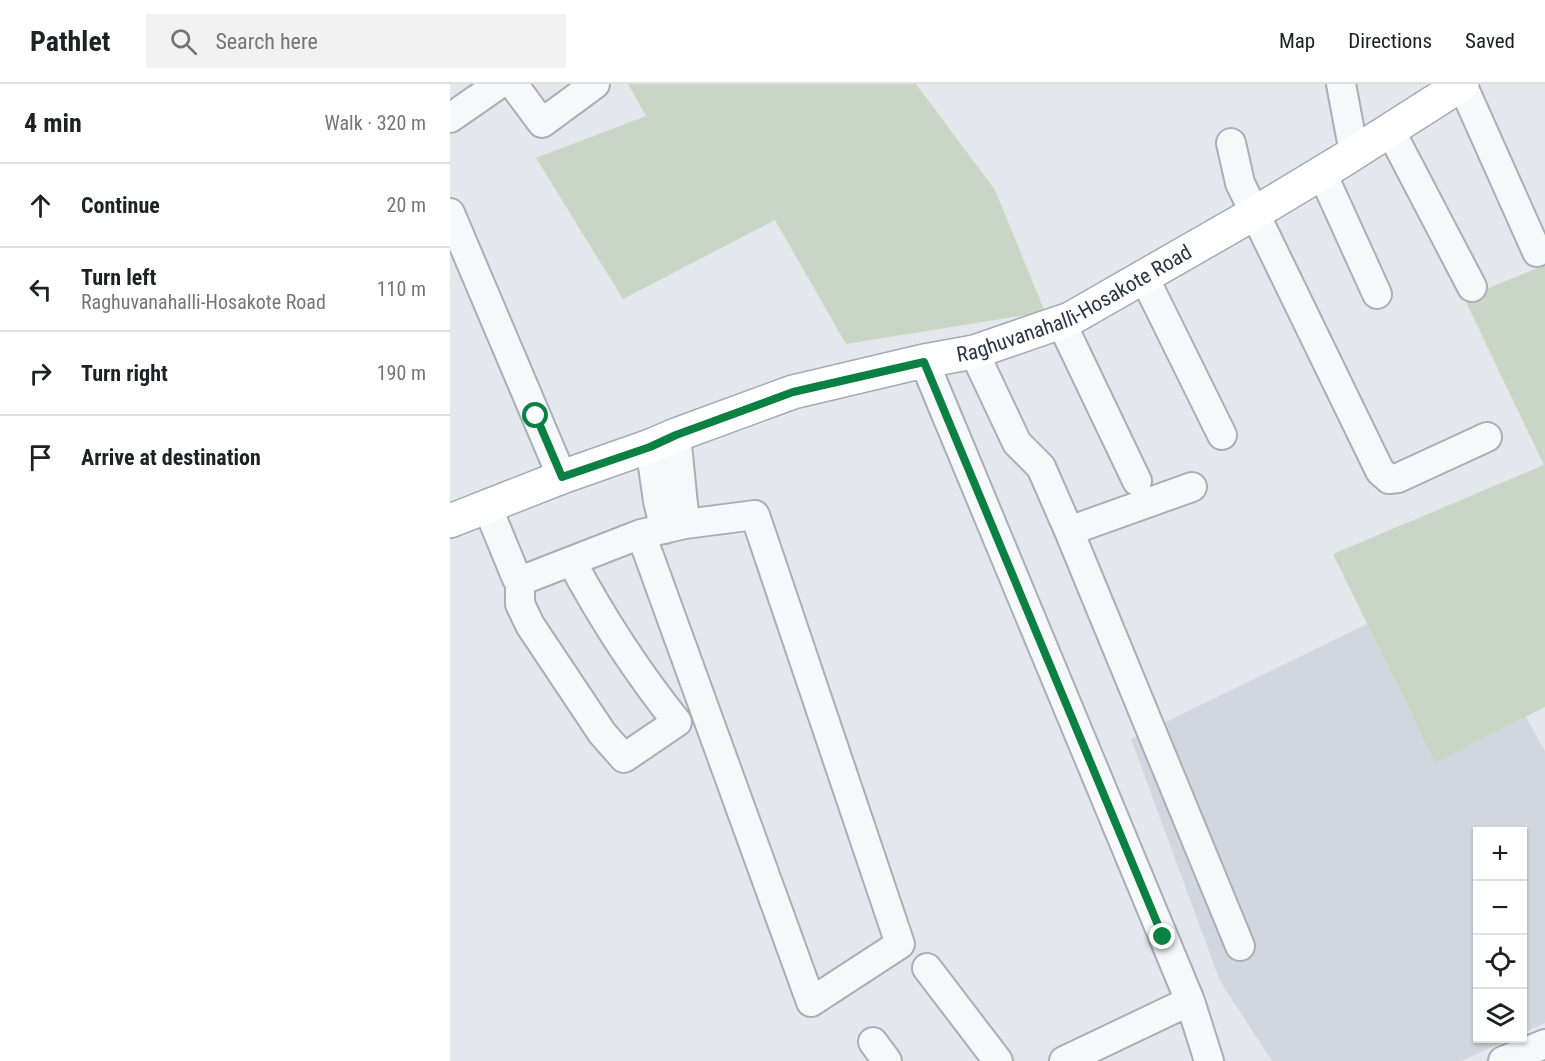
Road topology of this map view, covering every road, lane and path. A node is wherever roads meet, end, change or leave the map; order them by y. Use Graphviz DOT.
graph roads {
  1 [pos="499,84"];
  2 [pos="513,84"];
  3 [pos="595,84"];
  4 [pos="1341,84"];
  5 [pos="1462,84"];
  6 [pos="450,118"];
  7 [pos="1390,130"];
  8 [pos="1231,143"];
  9 [pos="1354,153"];
  10 [pos="1322,173"];
  11 [pos="450,213"];
  12 [pos="1255,213"];
  13 [pos="1537,252"];
  14 [pos="1144,277"];
  15 [pos="1472,287"];
  16 [pos="1377,294"];
  17 [pos="1062,322"];
  18 [pos="974,352"];
  19 [pos="924,362"];
  20 [pos="1222,435"];
  21 [pos="1487,437"];
  22 [pos="663,441"];
  23 [pos="562,477"];
  24 [pos="1137,481"];
  25 [pos="1192,487"];
  26 [pos="462,511"];
  27 [pos="664,529"];
  28 [pos="1069,531"];
  29 [pos="572,562"];
  30 [pos="520,581"];
  31 [pos="1240,946"];
  32 [pos="927,968"];
  33 [pos="1190,1001"];
  34 [pos="1545,1044"];
  35 [pos="998,1061"];
  36 [pos="1064,1061"];
  37 [pos="1209,1061"];
  38 [pos="1503,1061"];
  1 -- 6 [label="street"];
  2 -- 3 [label="street"];
  4 -- 9 [label="street"];
  5 -- 7 [label="main road, Raghuvanahalli-Hosakote Road"];
  5 -- 13 [label="street"];
  7 -- 9 [label="main road, Raghuvanahalli-Hosakote Road"];
  7 -- 15 [label="street"];
  8 -- 12 [label="street"];
  9 -- 10 [label="main road, Raghuvanahalli-Hosakote Road"];
  10 -- 12 [label="main road, Raghuvanahalli-Hosakote Road"];
  10 -- 16 [label="street"];
  11 -- 23 [label="street"];
  12 -- 14 [label="main road, Raghuvanahalli-Hosakote Road"];
  12 -- 21 [label="street"];
  14 -- 17 [label="main road, Raghuvanahalli-Hosakote Road"];
  14 -- 20 [label="street"];
  17 -- 18 [label="main road, Raghuvanahalli-Hosakote Road"];
  17 -- 24 [label="street"];
  18 -- 19 [label="main road, Raghuvanahalli-Hosakote Road"];
  18 -- 28 [label="street"];
  19 -- 22 [label="main road, Raghuvanahalli-Hosakote Road"];
  19 -- 33 [label="street"];
  22 -- 23 [label="main road, Raghuvanahalli-Hosakote Road"];
  22 -- 27 [label="street"];
  23 -- 26 [label="main road, Raghuvanahalli-Hosakote Road"];
  25 -- 28 [label="street"];
  26 -- 30 [label="street"];
  27 -- 27 [label="street"];
  27 -- 29 [label="street"];
  28 -- 31 [label="street"];
  29 -- 30 [label="street"];
  29 -- 30 [label="street"];
  32 -- 35 [label="street"];
  33 -- 36 [label="street"];
  33 -- 37 [label="street"];
  34 -- 38 [label="street"];
}
